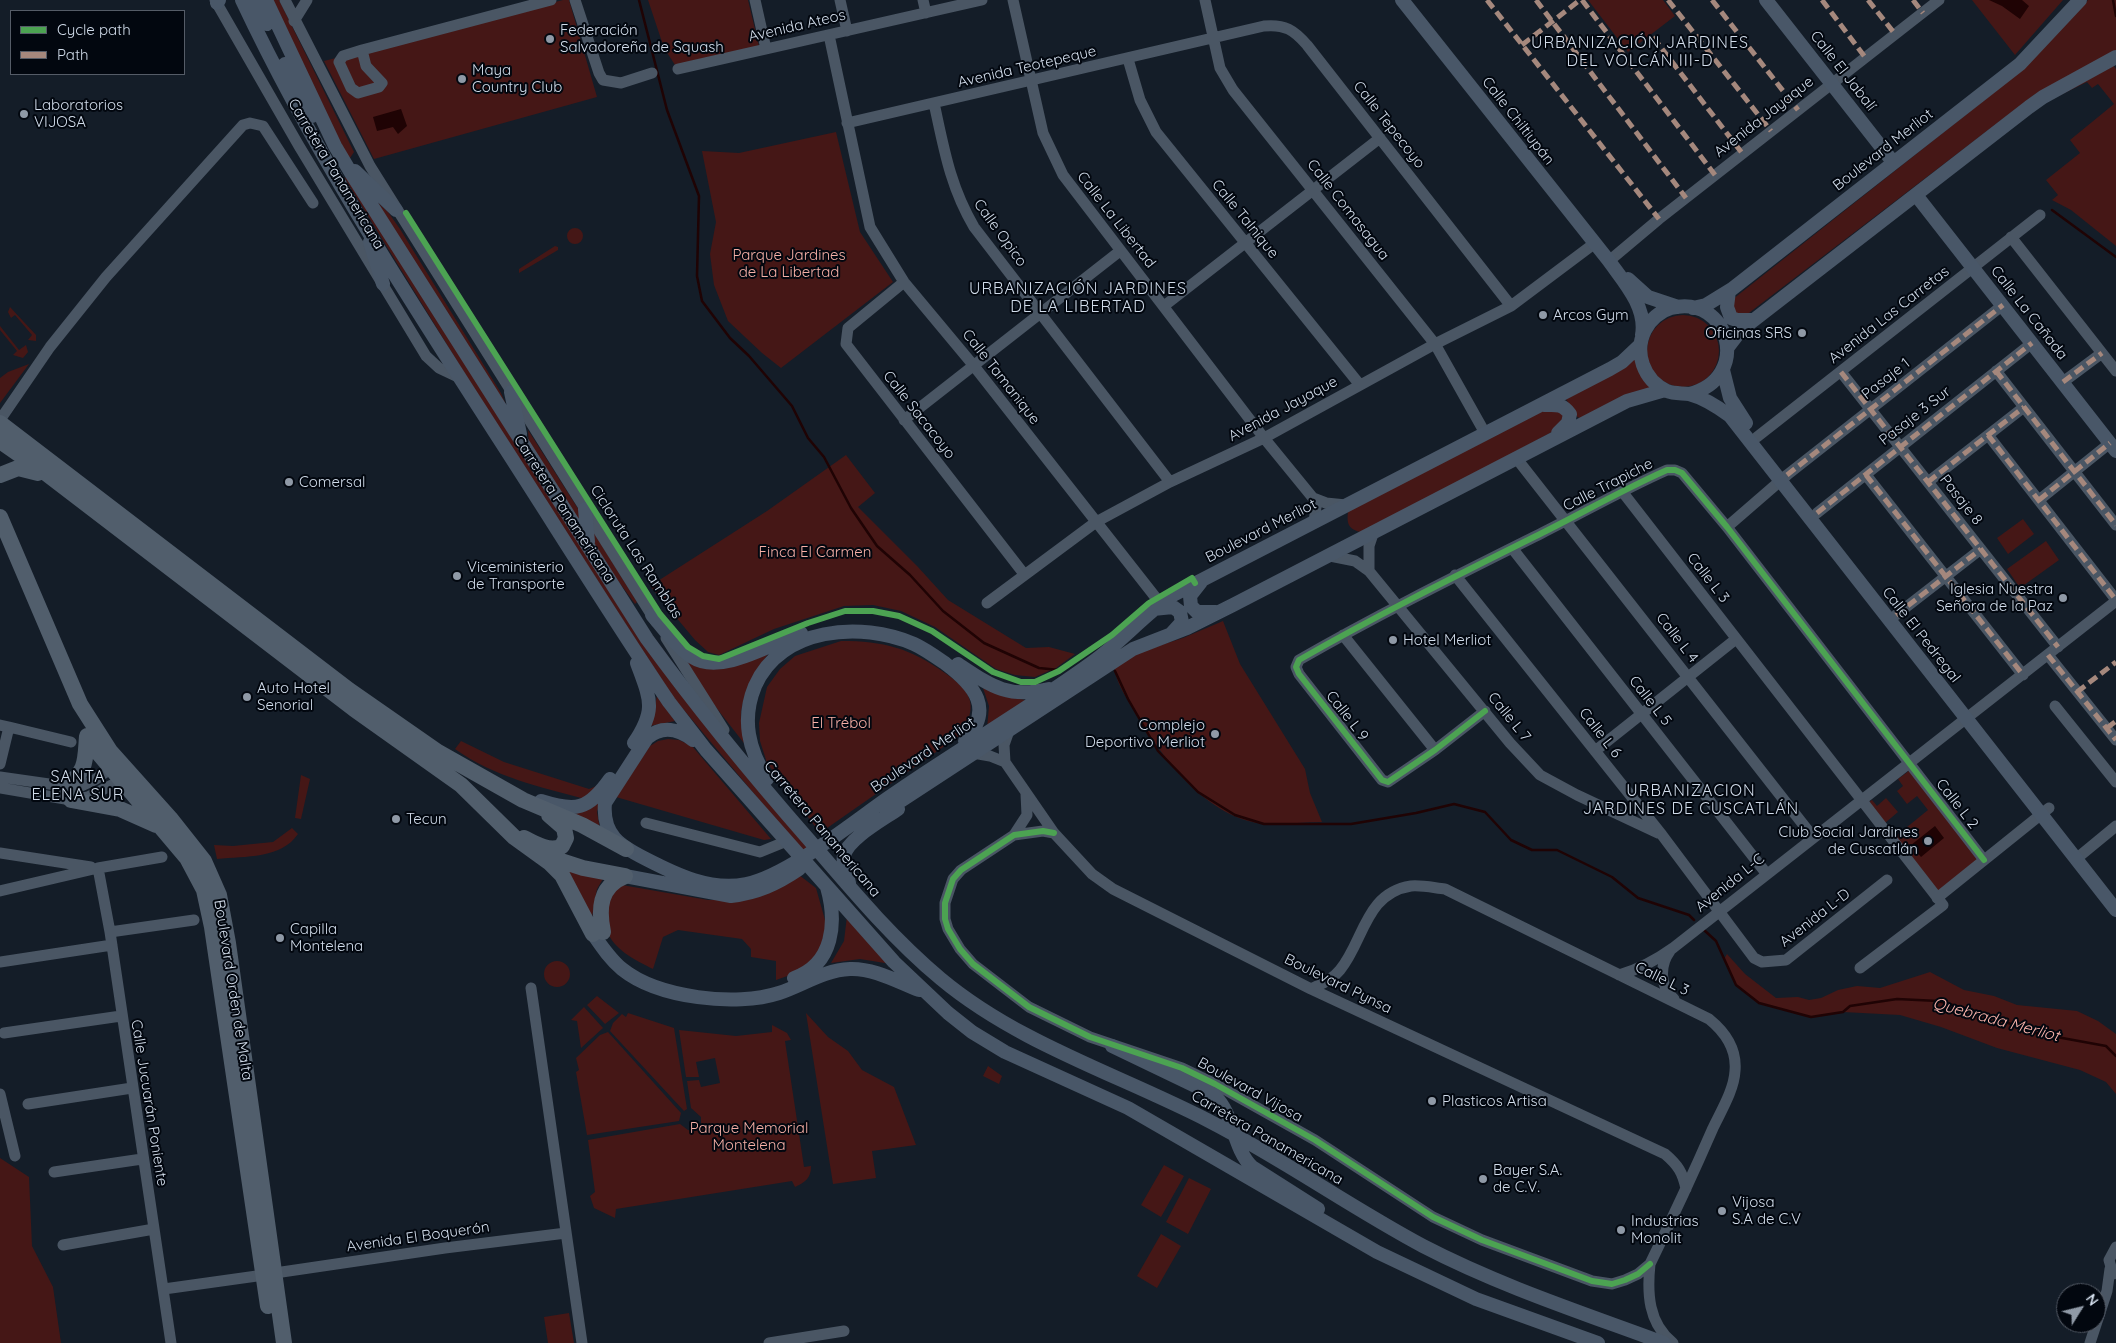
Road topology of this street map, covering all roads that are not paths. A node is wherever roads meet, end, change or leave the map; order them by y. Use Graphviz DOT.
graph roads {
  1 [pos="266,0"];
  2 [pos="285,0"];
  3 [pos="307,0"];
  4 [pos="551,0"];
  5 [pos="575,0"];
  6 [pos="755,0"];
  7 [pos="840,0"];
  8 [pos="923,0"];
  9 [pos="982,0"];
  10 [pos="1014,0"];
  11 [pos="1204,0"];
  12 [pos="1403,0"];
  13 [pos="1766,0"];
  14 [pos="1940,0"];
  15 [pos="2080,0"];
  16 [pos="217,1"];
  17 [pos="247,1"];
  18 [pos="926,13"];
  19 [pos="294,21"];
  20 [pos="847,31"];
  21 [pos="829,34"];
  22 [pos="1213,38"];
  23 [pos="766,49"];
  24 [pos="362,50"];
  25 [pos="2116,58"];
  26 [pos="1128,59"];
  27 [pos="678,69"];
  28 [pos="652,73"];
  29 [pos="1031,82"];
  30 [pos="1832,83"];
  31 [pos="934,103"];
  32 [pos="847,122"];
  33 [pos="1380,138"];
  34 [pos="335,146"];
  35 [pos="342,159"];
  36 [pos="1893,162"];
  37 [pos="1313,189"];
  38 [pos="1916,195"];
  39 [pos="313,203"];
  40 [pos="396,210"];
  41 [pos="2040,215"];
  42 [pos="363,222"];
  43 [pos="2011,237"];
  44 [pos="1244,242"];
  45 [pos="1595,243"];
  46 [pos="1120,251"];
  47 [pos="1610,261"];
  48 [pos="1973,268"];
  49 [pos="904,282"];
  50 [pos="383,284"];
  51 [pos="1729,291"];
  52 [pos="2003,305"];
  53 [pos="1164,306"];
  54 [pos="1511,306"];
  55 [pos="1678,307"];
  56 [pos="1693,308"];
  57 [pos="1040,313"];
  58 [pos="1754,320"];
  59 [pos="1642,335"];
  60 [pos="2032,343"];
  61 [pos="1435,344"];
  62 [pos="1728,347"];
  63 [pos="2102,352"];
  64 [pos="974,366"];
  65 [pos="1723,370"];
  66 [pos="1996,371"];
  67 [pos="2116,371"];
  68 [pos="1841,372"];
  69 [pos="458,377"];
  70 [pos="2063,382"];
  71 [pos="1360,385"];
  72 [pos="1666,390"];
  73 [pos="511,392"];
  74 [pos="1688,394"];
  75 [pos="1540,405"];
  76 [pos="2024,407"];
  77 [pos="1871,410"];
  78 [pos="904,420"];
  79 [pos="0,422"];
  80 [pos="1484,433"];
  81 [pos="1988,435"];
  82 [pos="1757,437"];
  83 [pos="1264,438"];
  84 [pos="1550,440"];
  85 [pos="0,441"];
  86 [pos="522,442"];
  87 [pos="1901,447"];
  88 [pos="2113,447"];
  89 [pos="1517,459"];
  90 [pos="2075,472"];
  91 [pos="0,475"];
  92 [pos="1866,475"];
  93 [pos="1784,478"];
  94 [pos="1170,482"];
  95 [pos="1928,482"];
  96 [pos="64,488"];
  97 [pos="1621,490"];
  98 [pos="1314,498"];
  99 [pos="2039,500"];
  100 [pos="1348,505"];
  101 [pos="585,509"];
  102 [pos="1817,513"];
  103 [pos="0,516"];
  104 [pos="1566,520"];
  105 [pos="1096,522"];
  106 [pos="1314,522"];
  107 [pos="2116,525"];
  108 [pos="1727,527"];
  109 [pos="1373,534"];
  110 [pos="0,540"];
  111 [pos="588,545"];
  112 [pos="1512,548"];
  113 [pos="1981,549"];
  114 [pos="1330,556"];
  115 [pos="1369,571"];
  116 [pos="1024,574"];
  117 [pos="1455,575"];
  118 [pos="1946,576"];
  119 [pos="1203,579"];
  120 [pos="2116,600"];
  121 [pos="987,603"];
  122 [pos="1397,605"];
  123 [pos="1157,606"];
  124 [pos="1220,612"];
  125 [pos="1896,615"];
  126 [pos="652,616"];
  127 [pos="1172,634"];
  128 [pos="1343,635"];
  129 [pos="1736,639"];
  130 [pos="630,643"];
  131 [pos="2058,647"];
  132 [pos="2048,655"];
  133 [pos="1299,660"];
  134 [pos="2023,675"];
  135 [pos="1688,677"];
  136 [pos="1057,687"];
  137 [pos="2055,706"];
  138 [pos="1485,711"];
  139 [pos="1641,714"];
  140 [pos="1968,716"];
  141 [pos="4,726"];
  142 [pos="1010,728"];
  143 [pos="87,736"];
  144 [pos="2116,740"];
  145 [pos="71,742"];
  146 [pos="706,750"];
  147 [pos="1435,750"];
  148 [pos="1595,750"];
  149 [pos="972,753"];
  150 [pos="947,757"];
  151 [pos="1006,762"];
  152 [pos="0,764"];
  153 [pos="1909,764"];
  154 [pos="746,766"];
  155 [pos="115,775"];
  156 [pos="0,777"];
  157 [pos="2116,782"];
  158 [pos="0,788"];
  159 [pos="1026,792"];
  160 [pos="68,793"];
  161 [pos="516,796"];
  162 [pos="1861,801"];
  163 [pos="2045,811"];
  164 [pos="492,816"];
  165 [pos="790,819"];
  166 [pos="646,823"];
  167 [pos="2116,826"];
  168 [pos="165,830"];
  169 [pos="1054,833"];
  170 [pos="1014,835"];
  171 [pos="1662,835"];
  172 [pos="514,837"];
  173 [pos="839,837"];
  174 [pos="1813,837"];
  175 [pos="787,841"];
  176 [pos="626,849"];
  177 [pos="0,853"];
  178 [pos="2080,856"];
  179 [pos="162,858"];
  180 [pos="1984,860"];
  181 [pos="795,867"];
  182 [pos="98,868"];
  183 [pos="1766,873"];
  184 [pos="625,876"];
  185 [pos="1887,880"];
  186 [pos="827,886"];
  187 [pos="851,888"];
  188 [pos="0,891"];
  189 [pos="2116,895"];
  190 [pos="1937,898"];
  191 [pos="2116,910"];
  192 [pos="1718,912"];
  193 [pos="194,920"];
  194 [pos="110,932"];
  195 [pos="602,940"];
  196 [pos="112,945"];
  197 [pos="1673,948"];
  198 [pos="1,958"];
  199 [pos="1860,968"];
  200 [pos="818,970"];
  201 [pos="1619,975"];
  202 [pos="531,988"];
  203 [pos="1310,988"];
  204 [pos="926,993"];
  205 [pos="1681,1005"];
  206 [pos="121,1016"];
  207 [pos="4,1033"];
  208 [pos="1112,1046"];
  209 [pos="132,1088"];
  210 [pos="0,1094"];
  211 [pos="28,1104"];
  212 [pos="15,1156"];
  213 [pos="142,1159"];
  214 [pos="54,1172"];
  215 [pos="1686,1190"];
  216 [pos="154,1229"];
  217 [pos="566,1233"];
  218 [pos="63,1245"];
  219 [pos="2116,1246"];
  220 [pos="1377,1252"];
  221 [pos="1650,1264"];
  222 [pos="2113,1273"];
  223 [pos="269,1274"];
  224 [pos="164,1289"];
  225 [pos="2112,1289"];
  226 [pos="844,1331"];
  227 [pos="171,1343"];
  228 [pos="273,1343"];
  229 [pos="284,1343"];
  230 [pos="582,1343"];
  231 [pos="769,1343"];
  232 [pos="1598,1343"];
  233 [pos="1664,1343"];
  234 [pos="1673,1343"];
  235 [pos="2090,1343"];
  1 -- 34 [label="main road, Carretera Panamericana"];
  2 -- 19 [label="street"];
  3 -- 19 [label="street"];
  4 -- 24 [label="street"];
  5 -- 28 [label="street"];
  6 -- 23 [label="street"];
  7 -- 20 [label="street"];
  8 -- 18 [label="street"];
  9 -- 18 [label="street, Avenida Ateos"];
  10 -- 29 [label="street, Calle La Libertad"];
  11 -- 22 [label="street, Calle Comasagua"];
  12 -- 45 [label="main road, Calle Chiltiupán"];
  13 -- 30 [label="main road, Calle El Jabalí"];
  14 -- 30 [label="street, Avenida Jayaque"];
  15 -- 36 [label="main road, Boulevard Merliot"];
  16 -- 50 [label="street, Carretera Panamericana"];
  17 -- 34 [label="main road"];
  17 -- 42 [label="main road, Carretera Panamericana"];
  18 -- 20 [label="street, Avenida Ateos"];
  19 -- 40 [label="street"];
  20 -- 21 [label="street, Avenida Ateos"];
  21 -- 23 [label="street, Avenida Ateos"];
  21 -- 32 [label="street, Calle Tamanique"];
  22 -- 26 [label="street, Avenida Teotepeque"];
  22 -- 33 [label="street, Calle Tepecoyo"];
  22 -- 37 [label="street, Calle Comasagua"];
  23 -- 27 [label="street, Avenida Ateos"];
  25 -- 38 [label="main road"];
  26 -- 29 [label="street, Avenida Teotepeque"];
  26 -- 44 [label="street, Calle Talnique"];
  29 -- 31 [label="street, Avenida Teotepeque"];
  29 -- 46 [label="street, Calle La Libertad"];
  30 -- 36 [label="main road, Calle El Jabalí"];
  30 -- 47 [label="street, Avenida Jayaque"];
  31 -- 32 [label="street, Avenida Teotepeque"];
  31 -- 57 [label="street, Calle Opico"];
  32 -- 49 [label="street, Calle Tamanique"];
  33 -- 37 [label="street"];
  33 -- 54 [label="street, Calle Tepecoyo"];
  34 -- 35 [label="main road, Carretera Panamericana"];
  35 -- 40 [label="main road"];
  35 -- 86 [label="main road, Carretera Panamericana"];
  36 -- 51 [label="main road, Boulevard Merliot"];
  37 -- 44 [label="street"];
  37 -- 61 [label="street, Calle Comasagua"];
  38 -- 48 [label="main road, Calle La Cañada"];
  38 -- 58 [label="main road"];
  39 -- 79 [label="street"];
  40 -- 73 [label="street"];
  41 -- 43 [label="street, Avenida Las Carretas"];
  42 -- 50 [label="main road"];
  42 -- 69 [label="main road, Carretera Panamericana"];
  43 -- 48 [label="street, Avenida Las Carretas"];
  43 -- 63 [label="street"];
  44 -- 53 [label="street"];
  44 -- 71 [label="street, Calle Talnique"];
  45 -- 47 [label="main road, Calle Chiltiupán"];
  45 -- 54 [label="street, Avenida Jayaque"];
  46 -- 53 [label="street, Calle La Libertad"];
  46 -- 57 [label="street"];
  47 -- 55 [label="main road, Calle Chiltiupán"];
  47 -- 59 [label="main road, Calle Chiltiupán"];
  48 -- 52 [label="main road, Calle La Cañada"];
  48 -- 68 [label="street, Avenida Las Carretas"];
  49 -- 64 [label="street, Calle Tamanique"];
  49 -- 78 [label="street, Calle Sacacoyo"];
  50 -- 69 [label="street, Carretera Panamericana"];
  51 -- 56 [label="main road, Boulevard Merliot"];
  51 -- 58 [label="main road"];
  52 -- 60 [label="main road, Calle La Cañada"];
  52 -- 77 [label="street, Pasaje 1"];
  53 -- 83 [label="street, Calle La Libertad"];
  54 -- 61 [label="street, Avenida Jayaque"];
  55 -- 56 [label="main road"];
  55 -- 59 [label="main road"];
  56 -- 62 [label="main road"];
  57 -- 64 [label="street"];
  57 -- 94 [label="street, Calle Opico"];
  58 -- 62 [label="main road"];
  59 -- 72 [label="main road"];
  59 -- 75 [label="main road, Boulevard Merliot"];
  60 -- 66 [label="street, Pasaje 3 Sur"];
  60 -- 70 [label="main road, Calle La Cañada"];
  61 -- 71 [label="street, Avenida Jayaque"];
  61 -- 80 [label="street, Calle Comasagua"];
  62 -- 65 [label="main road"];
  63 -- 67 [label="street"];
  63 -- 70 [label="street"];
  64 -- 78 [label="street"];
  64 -- 105 [label="street, Calle Tamanique"];
  65 -- 74 [label="main road"];
  65 -- 82 [label="main road, Calle El Pedregal"];
  66 -- 76 [label="street"];
  66 -- 87 [label="street, Pasaje 3 Sur"];
  68 -- 77 [label="street, Pasaje 8"];
  68 -- 82 [label="street, Avenida Las Carretas"];
  69 -- 130 [label="main road, Carretera Panamericana"];
  70 -- 88 [label="main road, Calle La Cañada"];
  71 -- 83 [label="street, Avenida Jayaque"];
  72 -- 74 [label="main road"];
  72 -- 84 [label="main road, Boulevard Merliot"];
  73 -- 86 [label="main road"];
  73 -- 101 [label="street"];
  74 -- 93 [label="main road, Calle El Pedregal"];
  75 -- 80 [label="main road, Boulevard Merliot"];
  75 -- 84 [label="main road"];
  76 -- 81 [label="street"];
  76 -- 90 [label="street"];
  77 -- 87 [label="street, Pasaje 8"];
  77 -- 93 [label="street, Pasaje 1"];
  78 -- 116 [label="street, Calle Sacacoyo"];
  79 -- 161 [label="highway"];
  80 -- 100 [label="main road, Boulevard Merliot"];
  81 -- 95 [label="street"];
  81 -- 99 [label="street"];
  82 -- 93 [label="main road, Calle El Pedregal"];
  83 -- 94 [label="street, Avenida Jayaque"];
  83 -- 98 [label="street, Calle La Libertad"];
  84 -- 89 [label="main road, Boulevard Merliot"];
  85 -- 96 [label="highway"];
  86 -- 111 [label="main road, Carretera Panamericana"];
  87 -- 92 [label="street, Pasaje 3 Sur"];
  87 -- 95 [label="street, Pasaje 8"];
  88 -- 90 [label="street"];
  89 -- 104 [label="street, Calle L 4"];
  89 -- 109 [label="main road, Boulevard Merliot"];
  90 -- 99 [label="street"];
  90 -- 107 [label="street"];
  91 -- 96 [label="highway"];
  92 -- 102 [label="street, Pasaje 3 Sur"];
  92 -- 118 [label="street"];
  93 -- 102 [label="main road, Calle El Pedregal"];
  93 -- 108 [label="street, Pasaje 1"];
  93 -- 140 [label="main road, Calle El Pedregal"];
  94 -- 105 [label="street, Avenida Jayaque"];
  95 -- 113 [label="street, Pasaje 8"];
  96 -- 164 [label="highway"];
  97 -- 104 [label="street, Calle Trapiche"];
  97 -- 108 [label="street, Calle Trapiche"];
  97 -- 129 [label="street, Calle L 3"];
  98 -- 100 [label="street"];
  98 -- 106 [label="street"];
  99 -- 120 [label="street"];
  100 -- 106 [label="main road, Boulevard Merliot"];
  101 -- 111 [label="main road"];
  101 -- 126 [label="street"];
  102 -- 125 [label="main road, Calle El Pedregal"];
  103 -- 223 [label="highway, Boulevard Orden de Malta"];
  104 -- 112 [label="street, Calle Trapiche"];
  104 -- 135 [label="street, Calle L 4"];
  105 -- 116 [label="street, Avenida Jayaque"];
  105 -- 123 [label="street, Calle Tamanique"];
  106 -- 119 [label="main road, Boulevard Merliot"];
  108 -- 153 [label="street, Calle Trapiche"];
  109 -- 114 [label="main road, Boulevard Merliot"];
  109 -- 115 [label="street"];
  110 -- 143 [label="highway, Boulevard Orden de Malta"];
  111 -- 154 [label="main road, Carretera Panamericana"];
  112 -- 117 [label="street, Calle Trapiche"];
  112 -- 139 [label="street, Calle L 5"];
  113 -- 118 [label="street"];
  113 -- 131 [label="street, Pasaje 8"];
  114 -- 115 [label="street, Calle L 7"];
  114 -- 124 [label="main road, Boulevard Merliot"];
  115 -- 122 [label="street, Calle L 7"];
  116 -- 121 [label="street, Avenida Jayaque"];
  117 -- 122 [label="street, Calle Trapiche"];
  117 -- 148 [label="street, Calle L 6"];
  118 -- 125 [label="street"];
  118 -- 134 [label="street"];
  119 -- 123 [label="main road, Boulevard Merliot"];
  119 -- 124 [label="main road"];
  120 -- 131 [label="street, Avenida L-C"];
  122 -- 128 [label="street, Calle Trapiche"];
  122 -- 138 [label="street, Calle L 7"];
  123 -- 127 [label="main road"];
  123 -- 136 [label="main road, Boulevard Merliot"];
  124 -- 127 [label="main road, Boulevard Merliot"];
  125 -- 140 [label="main road, Calle El Pedregal"];
  126 -- 136 [label="main road"];
  126 -- 154 [label="street"];
  127 -- 142 [label="main road, Boulevard Merliot"];
  128 -- 133 [label="street, Calle Trapiche"];
  128 -- 147 [label="street"];
  129 -- 135 [label="street"];
  129 -- 162 [label="street, Calle L 3"];
  130 -- 146 [label="main road, Carretera Panamericana"];
  130 -- 161 [label="main road"];
  131 -- 132 [label="street, Avenida L-C"];
  132 -- 134 [label="street, Avenida L-C"];
  132 -- 144 [label="street"];
  133 -- 147 [label="street, Calle L 9"];
  134 -- 140 [label="street, Avenida L-C"];
  135 -- 139 [label="street"];
  135 -- 174 [label="street, Calle L 4"];
  136 -- 150 [label="main road, Boulevard Merliot"];
  137 -- 157 [label="street"];
  138 -- 147 [label="street"];
  138 -- 171 [label="street, Calle L 7"];
  139 -- 148 [label="street"];
  139 -- 183 [label="street, Calle L 5"];
  140 -- 153 [label="street, Avenida L-C"];
  140 -- 163 [label="main road, Calle El Pedregal"];
  141 -- 145 [label="street"];
  141 -- 152 [label="street"];
  142 -- 149 [label="main road, Boulevard Merliot"];
  142 -- 151 [label="street"];
  143 -- 155 [label="highway, Boulevard Orden de Malta"];
  143 -- 160 [label="highway"];
  146 -- 175 [label="main road, Carretera Panamericana"];
  146 -- 176 [label="main road"];
  148 -- 171 [label="street, Calle L 6"];
  149 -- 151 [label="street"];
  149 -- 173 [label="main road, Boulevard Merliot"];
  149 -- 187 [label="main road"];
  150 -- 165 [label="main road"];
  150 -- 173 [label="main road, Boulevard Merliot"];
  151 -- 159 [label="street, Boulevard Pynsa"];
  153 -- 162 [label="street, Avenida L-C"];
  153 -- 180 [label="street, Calle L 2"];
  154 -- 165 [label="main road, Carretera Panamericana"];
  155 -- 160 [label="street"];
  155 -- 168 [label="highway, Boulevard Orden de Malta"];
  156 -- 160 [label="street"];
  158 -- 160 [label="street"];
  159 -- 169 [label="street, Boulevard Pynsa"];
  159 -- 170 [label="street, Boulevard Vijosa"];
  160 -- 168 [label="highway"];
  161 -- 164 [label="highway"];
  161 -- 176 [label="highway"];
  162 -- 174 [label="street, Avenida L-C"];
  162 -- 190 [label="street, Calle L 3"];
  163 -- 178 [label="main road, Calle El Pedregal"];
  163 -- 180 [label="street"];
  164 -- 172 [label="highway"];
  165 -- 187 [label="main road, Carretera Panamericana"];
  166 -- 175 [label="street"];
  167 -- 178 [label="street"];
  168 -- 223 [label="highway, Boulevard Orden de Malta"];
  169 -- 170 [label="street, Boulevard Vijosa"];
  169 -- 203 [label="street, Boulevard Pynsa"];
  170 -- 208 [label="street, Boulevard Vijosa"];
  171 -- 192 [label="street, Calle L 6"];
  172 -- 184 [label="highway"];
  172 -- 195 [label="highway"];
  173 -- 181 [label="main road, Boulevard Merliot"];
  174 -- 183 [label="street, Avenida L-C"];
  175 -- 186 [label="main road, Carretera Panamericana"];
  176 -- 181 [label="main road"];
  177 -- 182 [label="street"];
  178 -- 189 [label="main road, Calle El Pedregal"];
  178 -- 191 [label="main road, Calle El Pedregal"];
  179 -- 182 [label="street"];
  180 -- 190 [label="street"];
  181 -- 184 [label="main road"];
  182 -- 188 [label="street"];
  182 -- 194 [label="street, Calle Jucuarán Poniente"];
  183 -- 192 [label="street, Avenida L-C"];
  184 -- 195 [label="highway"];
  185 -- 192 [label="street, Avenida L-D"];
  186 -- 200 [label="main road"];
  186 -- 204 [label="main road, Carretera Panamericana"];
  187 -- 233 [label="main road, Carretera Panamericana"];
  190 -- 199 [label="street"];
  192 -- 197 [label="street, Avenida L-C"];
  193 -- 194 [label="street"];
  194 -- 196 [label="street, Calle Jucuarán Poniente"];
  195 -- 200 [label="main road"];
  196 -- 198 [label="street"];
  196 -- 206 [label="street, Calle Jucuarán Poniente"];
  197 -- 201 [label="street, Avenida L-C"];
  197 -- 205 [label="street, Avenida L-C"];
  200 -- 204 [label="main road"];
  201 -- 203 [label="street, Calle L 3"];
  201 -- 205 [label="street, Calle L 3"];
  202 -- 217 [label="street"];
  203 -- 215 [label="street, Boulevard Pynsa"];
  204 -- 220 [label="main road, Carretera Panamericana"];
  205 -- 215 [label="street, Calle L 3"];
  206 -- 207 [label="street"];
  206 -- 209 [label="street, Calle Jucuarán Poniente"];
  208 -- 220 [label="main road"];
  208 -- 221 [label="street, Boulevard Vijosa"];
  209 -- 211 [label="street"];
  209 -- 213 [label="street, Calle Jucuarán Poniente"];
  210 -- 212 [label="street"];
  213 -- 214 [label="street"];
  213 -- 216 [label="street, Calle Jucuarán Poniente"];
  215 -- 221 [label="street, Calle L 3"];
  216 -- 218 [label="street"];
  216 -- 224 [label="street, Calle Jucuarán Poniente"];
  217 -- 223 [label="street, Avenida El Boquerón"];
  217 -- 230 [label="street"];
  219 -- 222 [label="street"];
  220 -- 232 [label="main road, Carretera Panamericana"];
  221 -- 234 [label="street, Calle L 3"];
  222 -- 225 [label="street"];
  223 -- 224 [label="street, Avenida El Boquerón"];
  223 -- 228 [label="highway, Boulevard Orden de Malta"];
  223 -- 229 [label="highway, Boulevard Orden de Malta"];
  224 -- 227 [label="street, Calle Jucuarán Poniente"];
  225 -- 235 [label="street"];
  226 -- 231 [label="street"];
}
